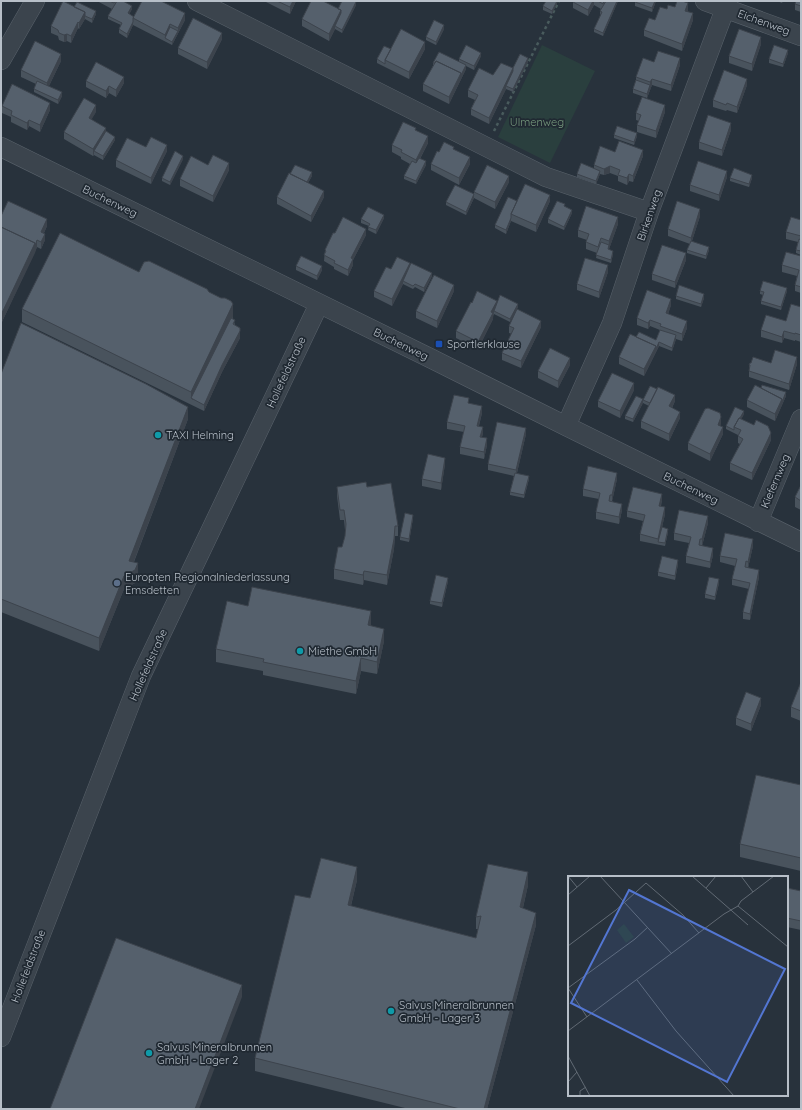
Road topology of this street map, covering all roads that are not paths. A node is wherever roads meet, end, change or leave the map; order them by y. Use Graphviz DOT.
graph roads {
  1 [pos="35,1"];
  2 [pos="197,1"];
  3 [pos="705,1"];
  4 [pos="727,4"];
  5 [pos="801,36"];
  6 [pos="1,60"];
  7 [pos="1,148"];
  8 [pos="649,212"];
  9 [pos="319,304"];
  10 [pos="801,419"];
  11 [pos="566,426"];
  12 [pos="758,522"];
  13 [pos="801,542"];
  14 [pos="1,1037"];
  1 -- 6 [label="street"];
  2 -- 8 [label="street"];
  3 -- 4 [label="street, Eichenweg"];
  4 -- 5 [label="street, Eichenweg"];
  4 -- 8 [label="street, Birkenweg"];
  7 -- 9 [label="street, Buchenweg"];
  8 -- 11 [label="street, Birkenweg"];
  9 -- 11 [label="street, Buchenweg"];
  9 -- 14 [label="street, Hollefeldstraße"];
  10 -- 12 [label="street, Kiefernweg"];
  11 -- 12 [label="street, Buchenweg"];
  12 -- 13 [label="street, Buchenweg"];
}
